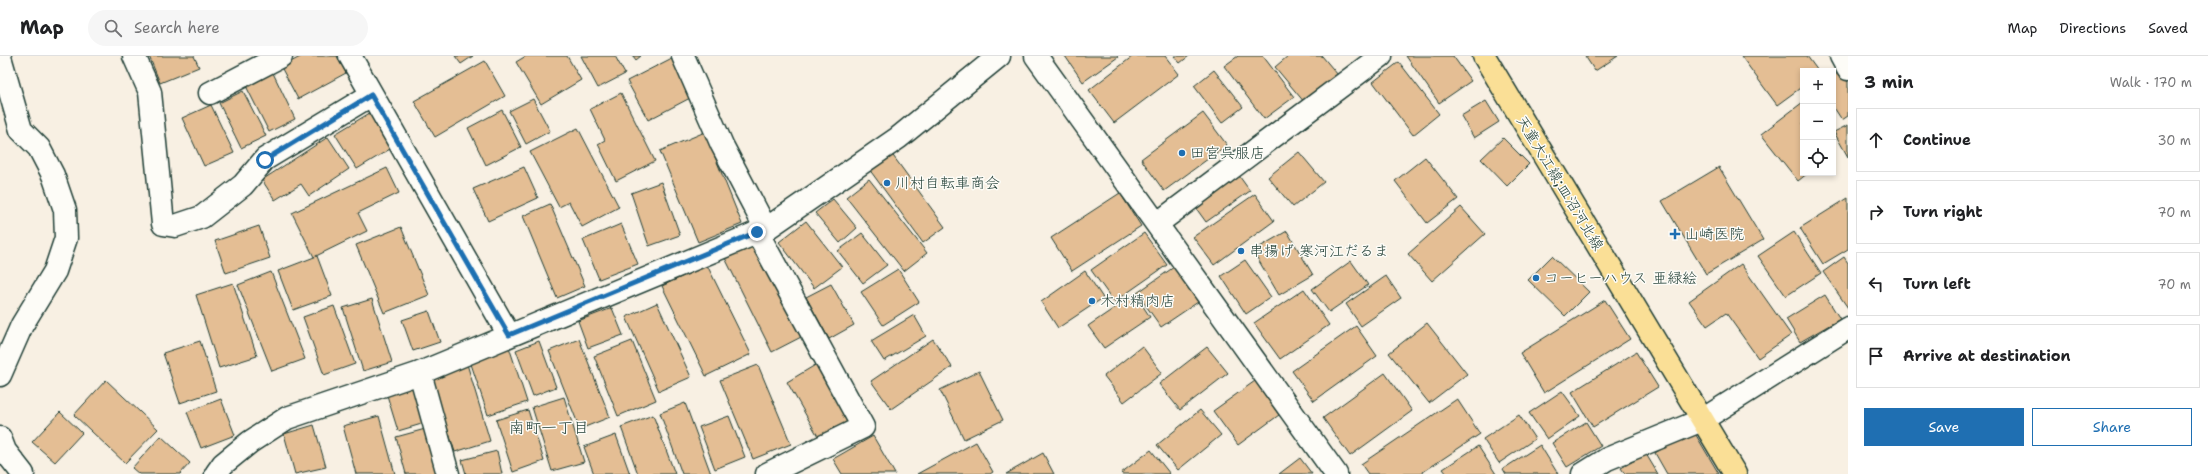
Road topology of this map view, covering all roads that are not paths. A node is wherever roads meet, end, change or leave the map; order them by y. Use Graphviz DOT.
graph roads {
  1 [pos="134,56"];
  2 [pos="281,56"];
  3 [pos="350,56"];
  4 [pos="683,56"];
  5 [pos="999,56"];
  6 [pos="1036,56"];
  7 [pos="1381,56"];
  8 [pos="1484,56"];
  9 [pos="1841,56"];
  10 [pos="0,57"];
  11 [pos="1848,69"];
  12 [pos="210,93"];
  13 [pos="371,95"];
  14 [pos="1158,223"];
  15 [pos="762,230"];
  16 [pos="1848,328"];
  17 [pos="509,335"];
  18 [pos="420,373"];
  19 [pos="0,375"];
  20 [pos="1702,420"];
  21 [pos="0,438"];
  22 [pos="23,474"];
  23 [pos="216,474"];
  24 [pos="448,474"];
  25 [pos="766,474"];
  26 [pos="1336,474"];
  27 [pos="1583,474"];
  28 [pos="1735,474"];
  1 -- 13 [label="street"];
  2 -- 12 [label="street"];
  3 -- 13 [label="street"];
  4 -- 15 [label="street"];
  5 -- 15 [label="street"];
  6 -- 14 [label="street"];
  7 -- 14 [label="street"];
  8 -- 20 [label="main road, 天童大江線;皿沼河北線"];
  9 -- 11 [label="street"];
  10 -- 19 [label="street"];
  13 -- 17 [label="street"];
  14 -- 26 [label="street"];
  15 -- 17 [label="street"];
  15 -- 25 [label="street"];
  16 -- 20 [label="street"];
  17 -- 18 [label="street"];
  18 -- 23 [label="street"];
  18 -- 24 [label="street"];
  20 -- 27 [label="street"];
  20 -- 28 [label="main road, 天童大江線;皿沼河北線"];
  21 -- 22 [label="street"];
}
